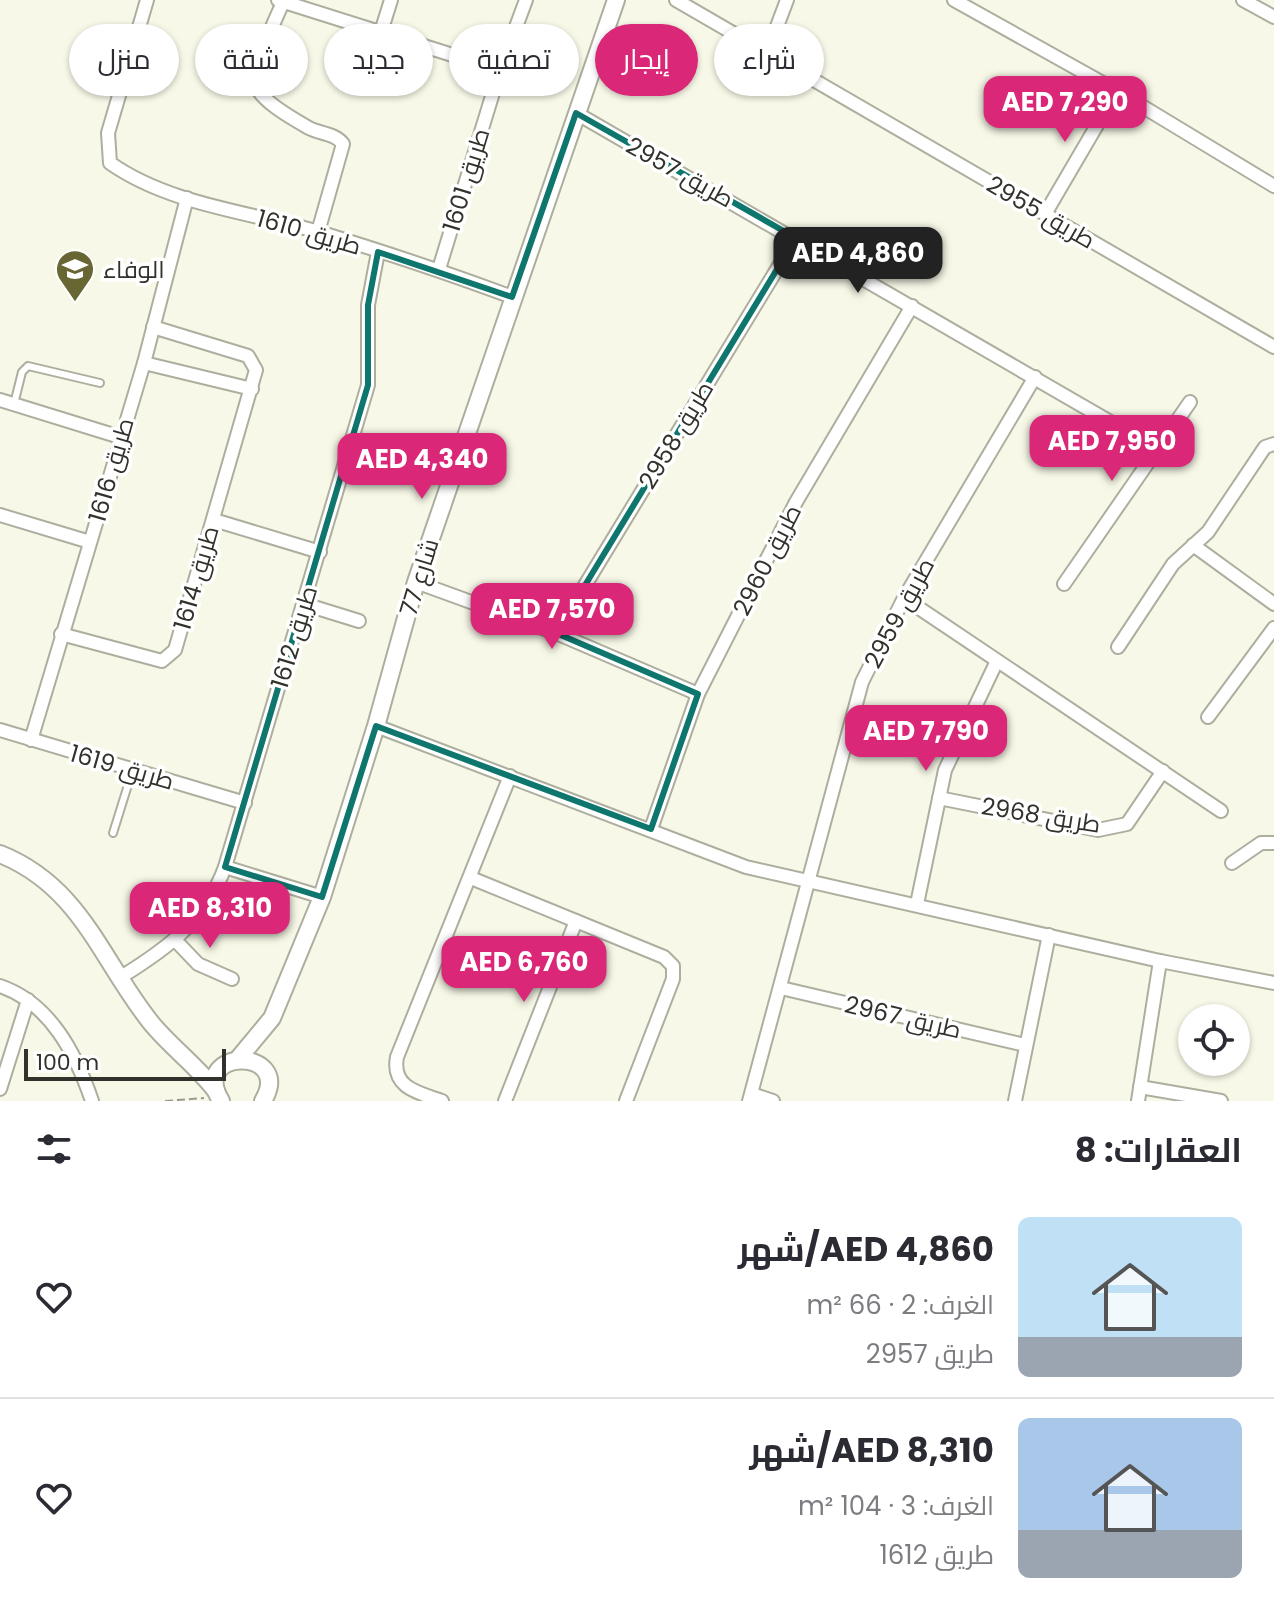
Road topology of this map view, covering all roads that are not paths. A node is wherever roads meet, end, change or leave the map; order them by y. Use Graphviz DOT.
graph roads {
  1 [pos="147,0"];
  2 [pos="391,0"];
  3 [pos="526,0"];
  4 [pos="616,0"];
  5 [pos="676,0"];
  6 [pos="787,0"];
  7 [pos="954,0"];
  8 [pos="1243,0"];
  9 [pos="280,1"];
  10 [pos="1274,17"];
  11 [pos="355,24"];
  12 [pos="384,24"];
  13 [pos="517,24"];
  14 [pos="717,24"];
  15 [pos="778,24"];
  16 [pos="824,86"];
  17 [pos="1117,91"];
  18 [pos="492,96"];
  19 [pos="576,113"];
  20 [pos="1274,186"];
  21 [pos="187,198"];
  22 [pos="1045,214"];
  23 [pos="318,232"];
  24 [pos="796,238"];
  25 [pos="378,252"];
  26 [pos="439,269"];
  27 [pos="512,297"];
  28 [pos="912,306"];
  29 [pos="153,327"];
  30 [pos="1274,347"];
  31 [pos="144,363"];
  32 [pos="1035,377"];
  33 [pos="100,383"];
  34 [pos="252,389"];
  35 [pos="0,400"];
  36 [pos="1190,402"];
  37 [pos="14,404"];
  38 [pos="120,437"];
  39 [pos="1274,444"];
  40 [pos="1157,449"];
  41 [pos="0,515"];
  42 [pos="214,520"];
  43 [pos="90,542"];
  44 [pos="1193,545"];
  45 [pos="320,552"];
  46 [pos="416,582"];
  47 [pos="1064,584"];
  48 [pos="904,598"];
  49 [pos="304,604"];
  50 [pos="1274,604"];
  51 [pos="359,621"];
  52 [pos="1274,628"];
  53 [pos="556,633"];
  54 [pos="61,634"];
  55 [pos="1118,647"];
  56 [pos="996,663"];
  57 [pos="698,694"];
  58 [pos="1208,717"];
  59 [pos="376,726"];
  60 [pos="0,730"];
  61 [pos="31,740"];
  62 [pos="133,769"];
  63 [pos="1163,771"];
  64 [pos="510,776"];
  65 [pos="939,798"];
  66 [pos="245,803"];
  67 [pos="1221,811"];
  68 [pos="651,829"];
  69 [pos="113,833"];
  70 [pos="1274,843"];
  71 [pos="0,854"];
  72 [pos="1232,863"];
  73 [pos="225,867"];
  74 [pos="471,878"];
  75 [pos="806,882"];
  76 [pos="322,897"];
  77 [pos="917,904"];
  78 [pos="576,921"];
  79 [pos="1049,935"];
  80 [pos="176,941"];
  81 [pos="1160,961"];
  82 [pos="121,977"];
  83 [pos="232,979"];
  84 [pos="1274,983"];
  85 [pos="0,986"];
  86 [pos="781,988"];
  87 [pos="28,1000"];
  88 [pos="272,1018"];
  89 [pos="1025,1045"];
  90 [pos="177,1048"];
  91 [pos="233,1061"];
  92 [pos="265,1087"];
  93 [pos="1140,1087"];
  94 [pos="0,1089"];
  95 [pos="218,1096"];
  96 [pos="751,1097"];
  97 [pos="92,1101"];
  98 [pos="280,1101"];
  99 [pos="442,1101"];
  100 [pos="505,1101"];
  101 [pos="626,1101"];
  102 [pos="773,1101"];
  103 [pos="1015,1101"];
  104 [pos="1138,1101"];
  105 [pos="1221,1101"];
  1 -- 21 [label="street, طريق 1610"];
  2 -- 12 [label="street"];
  3 -- 13 [label="street, طريق 1601"];
  4 -- 19 [label="street, شارع 77"];
  5 -- 14 [label="street, طريق 2955"];
  6 -- 15 [label="street"];
  7 -- 17 [label="street"];
  8 -- 10 [label="street"];
  9 -- 11 [label="street"];
  9 -- 23 [label="street"];
  16 -- 22 [label="street, طريق 2955"];
  17 -- 20 [label="street"];
  17 -- 22 [label="street"];
  18 -- 26 [label="street, طريق 1601"];
  19 -- 24 [label="street, طريق 2957"];
  19 -- 27 [label="street, شارع 77"];
  21 -- 23 [label="street, طريق 1610"];
  21 -- 29 [label="street, طريق 1616"];
  22 -- 30 [label="street, طريق 2955"];
  23 -- 25 [label="street, طريق 1610"];
  24 -- 28 [label="street, طريق 2957"];
  24 -- 53 [label="street, طريق 2958"];
  25 -- 26 [label="street, طريق 1610"];
  25 -- 45 [label="street, طريق 1612"];
  26 -- 27 [label="street, طريق 1610"];
  27 -- 46 [label="street, شارع 77"];
  28 -- 32 [label="street, طريق 2957"];
  28 -- 57 [label="street, طريق 2960"];
  29 -- 31 [label="street, طريق 1616"];
  29 -- 34 [label="street, طريق 1614"];
  31 -- 34 [label="street"];
  31 -- 38 [label="street, طريق 1616"];
  32 -- 40 [label="street, طريق 2957"];
  32 -- 48 [label="street, طريق 2959"];
  33 -- 37 [label="lane"];
  34 -- 42 [label="street, طريق 1614"];
  35 -- 37 [label="street"];
  36 -- 40 [label="street"];
  37 -- 38 [label="street"];
  38 -- 43 [label="street, طريق 1616"];
  39 -- 44 [label="street"];
  40 -- 47 [label="street"];
  41 -- 43 [label="street"];
  42 -- 45 [label="street"];
  42 -- 54 [label="street, طريق 1614"];
  43 -- 54 [label="street, طريق 1616"];
  44 -- 50 [label="street"];
  44 -- 55 [label="street"];
  45 -- 49 [label="street, طريق 1612"];
  46 -- 53 [label="street"];
  46 -- 59 [label="street, شارع 77"];
  48 -- 56 [label="street"];
  48 -- 75 [label="street, طريق 2959"];
  49 -- 51 [label="street"];
  49 -- 66 [label="street, طريق 1612"];
  52 -- 58 [label="street"];
  53 -- 57 [label="street"];
  54 -- 61 [label="street, طريق 1616"];
  56 -- 63 [label="street"];
  56 -- 65 [label="street"];
  57 -- 68 [label="street, طريق 2960"];
  59 -- 64 [label="street"];
  59 -- 76 [label="street, شارع 77"];
  60 -- 61 [label="street, طريق 1619"];
  61 -- 62 [label="street, طريق 1619"];
  62 -- 66 [label="street, طريق 1619"];
  62 -- 69 [label="lane"];
  63 -- 65 [label="street, طريق 2968"];
  63 -- 67 [label="street"];
  64 -- 68 [label="street"];
  64 -- 74 [label="street"];
  65 -- 77 [label="street"];
  66 -- 73 [label="street, طريق 1612"];
  68 -- 75 [label="street"];
  70 -- 72 [label="street"];
  71 -- 82 [label="street"];
  73 -- 76 [label="street"];
  73 -- 80 [label="street, طريق 1612"];
  74 -- 78 [label="street"];
  74 -- 99 [label="street"];
  75 -- 77 [label="street"];
  75 -- 86 [label="street, طريق 2959"];
  76 -- 88 [label="street, شارع 77"];
  77 -- 79 [label="street"];
  78 -- 100 [label="street"];
  78 -- 101 [label="street"];
  79 -- 81 [label="street"];
  79 -- 89 [label="street"];
  80 -- 82 [label="street, طريق 1612"];
  80 -- 83 [label="street"];
  81 -- 84 [label="street"];
  81 -- 93 [label="street"];
  82 -- 90 [label="street"];
  85 -- 87 [label="street"];
  86 -- 89 [label="street, طريق 2967"];
  86 -- 96 [label="street, طريق 2959"];
  87 -- 94 [label="street"];
  87 -- 97 [label="street"];
  88 -- 91 [label="street, شارع 77"];
  88 -- 92 [label="street, شارع 77"];
  89 -- 103 [label="street"];
  90 -- 91 [label="street"];
  90 -- 95 [label="street"];
  91 -- 92 [label="street"];
  91 -- 95 [label="street, شارع 77"];
  92 -- 98 [label="street"];
  93 -- 104 [label="street"];
  93 -- 105 [label="street"];
  96 -- 102 [label="street"];
}
